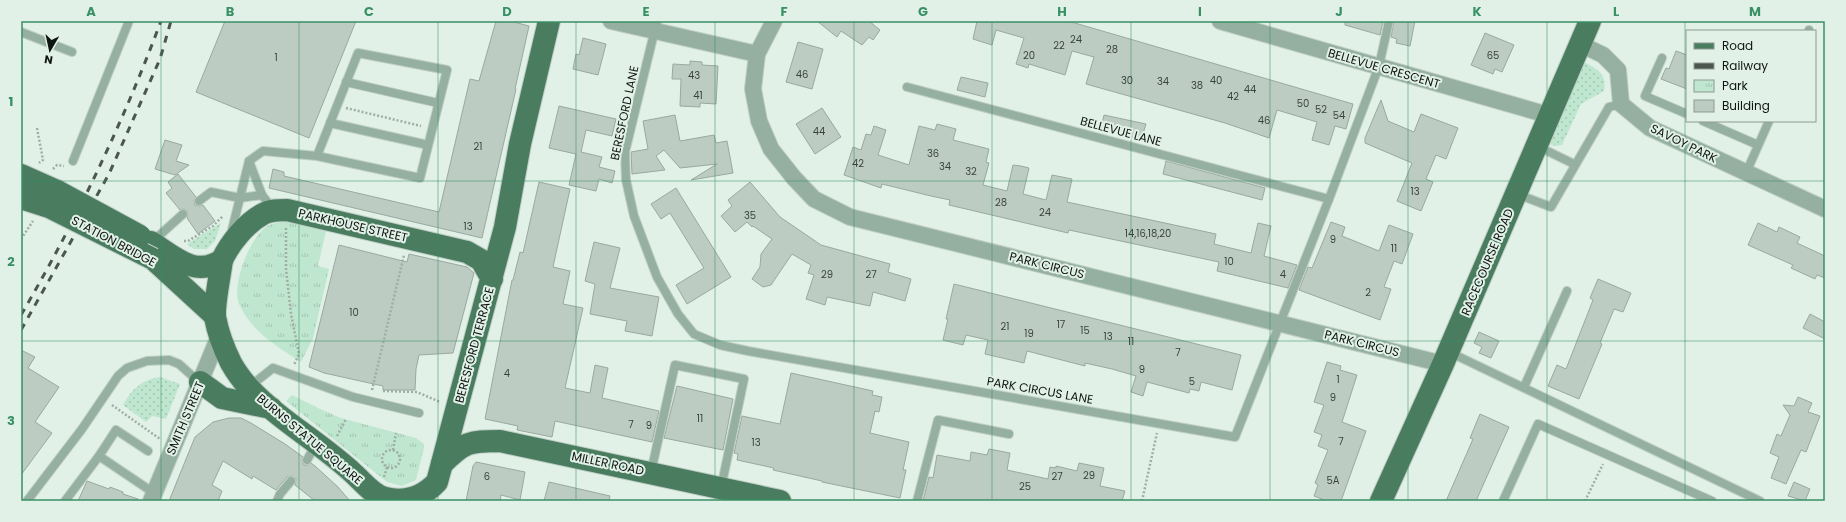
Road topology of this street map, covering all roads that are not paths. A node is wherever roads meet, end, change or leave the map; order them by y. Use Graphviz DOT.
graph roads {
  1 [pos="129,21"];
  2 [pos="549,21"];
  3 [pos="612,21"];
  4 [pos="774,21"];
  5 [pos="1220,21"];
  6 [pos="1390,21"];
  7 [pos="1590,21"];
  8 [pos="656,26"];
  9 [pos="21,32"];
  10 [pos="1580,44"];
  11 [pos="72,52"];
  12 [pos="757,54"];
  13 [pos="1662,58"];
  14 [pos="1379,66"];
  15 [pos="346,82"];
  16 [pos="907,87"];
  17 [pos="438,104"];
  18 [pos="1621,104"];
  19 [pos="1686,114"];
  20 [pos="1548,116"];
  21 [pos="1705,122"];
  22 [pos="1769,122"];
  23 [pos="330,123"];
  24 [pos="428,145"];
  25 [pos="1758,145"];
  26 [pos="1536,146"];
  27 [pos="317,156"];
  28 [pos="73,160"];
  29 [pos="249,161"];
  30 [pos="1574,164"];
  31 [pos="29,170"];
  32 [pos="1746,173"];
  33 [pos="1516,193"];
  34 [pos="21,198"];
  35 [pos="240,198"];
  36 [pos="1330,199"];
  37 [pos="199,201"];
  38 [pos="48,205"];
  39 [pos="274,205"];
  40 [pos="1825,210"];
  41 [pos="183,214"];
  42 [pos="505,227"];
  43 [pos="152,251"];
  44 [pos="467,252"];
  45 [pos="224,256"];
  46 [pos="492,279"];
  47 [pos="1567,291"];
  48 [pos="1281,323"];
  49 [pos="217,326"];
  50 [pos="720,345"];
  51 [pos="1446,358"];
  52 [pos="200,382"];
  53 [pos="249,387"];
  54 [pos="1524,387"];
  55 [pos="462,389"];
  56 [pos="272,408"];
  57 [pos="419,413"];
  58 [pos="1009,434"];
  59 [pos="500,441"];
  60 [pos="148,451"];
  61 [pos="99,456"];
  62 [pos="650,473"];
  63 [pos="291,481"];
  64 [pos="437,482"];
  65 [pos="721,488"];
  66 [pos="374,496"];
  67 [pos="153,497"];
  68 [pos="27,501"];
  69 [pos="65,501"];
  70 [pos="277,501"];
  71 [pos="780,501"];
  72 [pos="917,501"];
  73 [pos="1381,501"];
  74 [pos="1503,501"];
  75 [pos="1712,501"];
  76 [pos="1760,501"];
  1 -- 28 [label="lane"];
  2 -- 42 [label="main road, BERESFORD TERRACE"];
  3 -- 8 [label="street"];
  4 -- 12 [label="street"];
  5 -- 14 [label="street, BELLEVUE CRESCENT"];
  6 -- 14 [label="lane"];
  7 -- 10 [label="main road, RACECOURSE ROAD"];
  8 -- 12 [label="street"];
  8 -- 50 [label="lane, BERESFORD LANE"];
  9 -- 11 [label="lane"];
  10 -- 18 [label="street"];
  10 -- 20 [label="main road, RACECOURSE ROAD"];
  12 -- 48 [label="street, PARK CIRCUS"];
  13 -- 19 [label="lane"];
  14 -- 20 [label="street, BELLEVUE CRESCENT"];
  14 -- 36 [label="lane"];
  15 -- 17 [label="lane"];
  15 -- 17 [label="lane"];
  15 -- 23 [label="lane"];
  16 -- 36 [label="lane, BELLEVUE LANE"];
  17 -- 24 [label="lane"];
  18 -- 30 [label="lane"];
  18 -- 32 [label="street, SAVOY PARK"];
  20 -- 26 [label="main road, RACECOURSE ROAD"];
  21 -- 25 [label="lane"];
  22 -- 25 [label="lane"];
  23 -- 24 [label="lane"];
  23 -- 27 [label="lane"];
  24 -- 27 [label="lane"];
  25 -- 32 [label="lane"];
  26 -- 30 [label="lane"];
  26 -- 33 [label="main road, RACECOURSE ROAD"];
  27 -- 29 [label="lane"];
  29 -- 35 [label="lane"];
  29 -- 39 [label="lane"];
  30 -- 33 [label="lane"];
  31 -- 38 [label="main road, STATION BRIDGE"];
  32 -- 40 [label="street, SAVOY PARK"];
  33 -- 51 [label="main road, RACECOURSE ROAD"];
  34 -- 38 [label="main road, STATION BRIDGE"];
  35 -- 37 [label="lane"];
  35 -- 39 [label="lane"];
  35 -- 45 [label="lane"];
  36 -- 48 [label="lane"];
  38 -- 43 [label="main road, STATION BRIDGE, bridge"];
  39 -- 44 [label="main road, PARKHOUSE STREET"];
  39 -- 45 [label="main road"];
  41 -- 43 [label="lane"];
  42 -- 44 [label="main road"];
  42 -- 46 [label="main road, BERESFORD TERRACE"];
  43 -- 45 [label="main road, STATION BRIDGE"];
  43 -- 49 [label="main road, STATION BRIDGE"];
  44 -- 46 [label="main road, PARKHOUSE STREET"];
  45 -- 49 [label="main road"];
  46 -- 55 [label="main road, BERESFORD TERRACE"];
  47 -- 54 [label="lane"];
  48 -- 50 [label="lane, PARK CIRCUS LANE"];
  48 -- 51 [label="street, PARK CIRCUS"];
  49 -- 52 [label="street, SMITH STREET"];
  49 -- 53 [label="main road, BURNS STATUE SQUARE"];
  51 -- 54 [label="lane"];
  51 -- 73 [label="main road, RACECOURSE ROAD"];
  52 -- 56 [label="main road"];
  52 -- 67 [label="street, SMITH STREET"];
  52 -- 68 [label="lane"];
  53 -- 56 [label="main road, BURNS STATUE SQUARE"];
  53 -- 57 [label="lane, BURNS STATUE SQUARE"];
  54 -- 76 [label="lane"];
  55 -- 59 [label="main road"];
  55 -- 64 [label="main road, BERESFORD TERRACE"];
  56 -- 66 [label="main road, BURNS STATUE SQUARE"];
  58 -- 72 [label="lane"];
  59 -- 62 [label="main road, MILLER ROAD"];
  59 -- 64 [label="main road, MILLER ROAD"];
  60 -- 61 [label="lane"];
  61 -- 67 [label="lane"];
  61 -- 69 [label="lane"];
  62 -- 65 [label="main road, MILLER ROAD"];
  62 -- 65 [label="lane"];
  63 -- 70 [label="lane"];
  64 -- 66 [label="main road, BURNS STATUE SQUARE"];
  65 -- 71 [label="main road, MILLER ROAD"];
  74 -- 75 [label="lane"];
}
